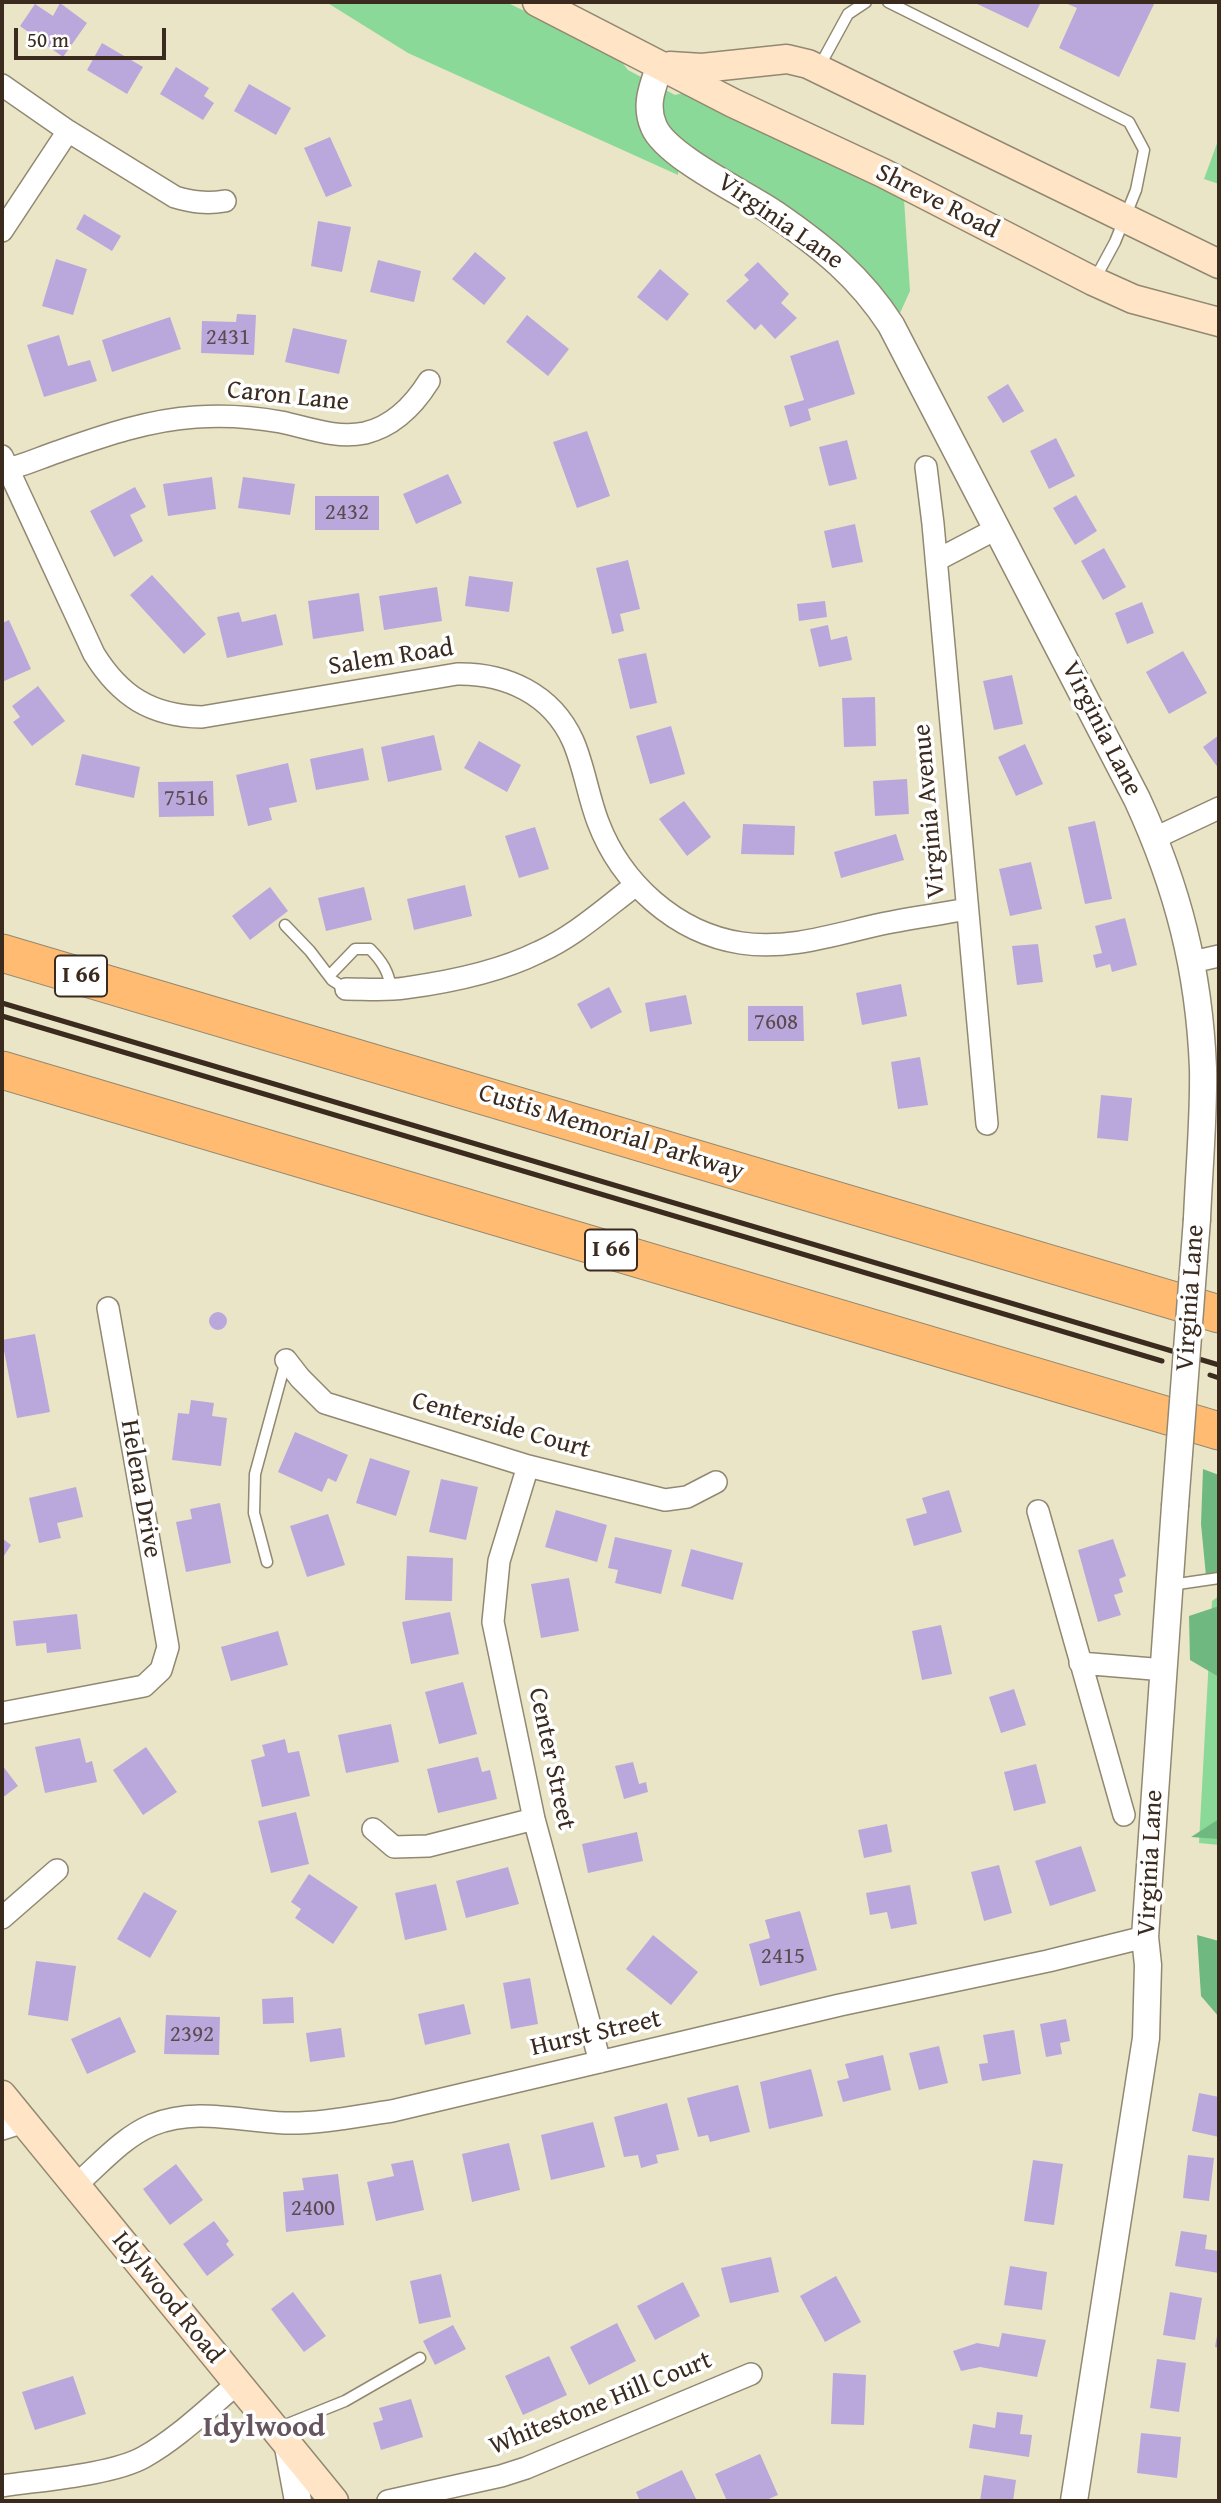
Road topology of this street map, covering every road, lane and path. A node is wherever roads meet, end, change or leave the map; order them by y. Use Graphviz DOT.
graph roads {
  1 [pos="537,2"];
  2 [pos="866,2"];
  3 [pos="888,2"];
  4 [pos="754,62"];
  5 [pos="660,65"];
  6 [pos="818,69"];
  7 [pos="2,85"];
  8 [pos="733,103"];
  9 [pos="68,131"];
  10 [pos="225,201"];
  11 [pos="1125,218"];
  12 [pos="2,231"];
  13 [pos="1219,264"];
  14 [pos="1093,281"];
  15 [pos="1219,322"];
  16 [pos="429,381"];
  17 [pos="4,465"];
  18 [pos="926,467"];
  19 [pos="996,528"];
  20 [pos="937,560"];
  21 [pos="1219,808"];
  22 [pos="1155,838"];
  23 [pos="636,885"];
  24 [pos="966,909"];
  25 [pos="285,926"];
  26 [pos="2,953"];
  27 [pos="1219,956"];
  28 [pos="1192,962"];
  29 [pos="329,976"];
  30 [pos="346,989"];
  31 [pos="391,989"];
  32 [pos="2,1070"];
  33 [pos="987,1124"];
  34 [pos="108,1308"];
  35 [pos="1219,1314"];
  36 [pos="286,1360"];
  37 [pos="1219,1431"];
  38 [pos="528,1466"];
  39 [pos="716,1482"];
  40 [pos="1038,1511"];
  41 [pos="267,1562"];
  42 [pos="1219,1578"];
  43 [pos="1171,1585"];
  44 [pos="1080,1663"];
  45 [pos="1165,1670"];
  46 [pos="2,1713"];
  47 [pos="1124,1815"];
  48 [pos="534,1819"];
  49 [pos="373,1829"];
  50 [pos="57,1870"];
  51 [pos="2,1918"];
  52 [pos="1145,1937"];
  53 [pos="600,2062"];
  54 [pos="2,2095"];
  55 [pos="13,2126"];
  56 [pos="76,2185"];
  57 [pos="420,2358"];
  58 [pos="751,2374"];
  59 [pos="237,2384"];
  60 [pos="281,2438"];
  61 [pos="2,2486"];
  62 [pos="298,2501"];
  63 [pos="334,2501"];
  64 [pos="387,2501"];
  65 [pos="1074,2501"];
  1 -- 5 [label="main road, Shreve Road"];
  2 -- 6 [label="lane"];
  3 -- 11 [label="lane"];
  4 -- 5 [label="main road, Shreve Road"];
  4 -- 6 [label="main road, Shreve Road"];
  4 -- 8 [label="main road"];
  5 -- 8 [label="main road, Shreve Road"];
  5 -- 19 [label="street, Virginia Lane"];
  6 -- 11 [label="main road, Shreve Road"];
  7 -- 9 [label="street"];
  8 -- 14 [label="main road, Shreve Road"];
  9 -- 10 [label="street"];
  9 -- 12 [label="street"];
  11 -- 13 [label="main road, Shreve Road"];
  11 -- 14 [label="lane"];
  14 -- 15 [label="main road, Shreve Road"];
  16 -- 17 [label="street, Caron Lane"];
  17 -- 23 [label="street, Salem Road"];
  18 -- 20 [label="street, Virginia Avenue"];
  19 -- 20 [label="street"];
  19 -- 22 [label="street, Virginia Lane"];
  20 -- 24 [label="street, Virginia Avenue"];
  21 -- 22 [label="street"];
  22 -- 28 [label="street, Virginia Lane"];
  23 -- 24 [label="street, Salem Road"];
  23 -- 31 [label="street"];
  24 -- 33 [label="street, Virginia Avenue"];
  25 -- 29 [label="lane"];
  26 -- 35 [label="highway, Custis Memorial Parkway / I 66"];
  27 -- 28 [label="street"];
  28 -- 43 [label="street, Virginia Lane, bridge"];
  29 -- 30 [label="lane"];
  29 -- 31 [label="lane"];
  30 -- 31 [label="street"];
  32 -- 37 [label="highway, I 66"];
  34 -- 46 [label="street, Helena Drive"];
  36 -- 38 [label="street, Centerside Court"];
  36 -- 41 [label="lane"];
  38 -- 39 [label="street, Centerside Court"];
  38 -- 48 [label="street, Center Street"];
  40 -- 44 [label="street"];
  42 -- 43 [label="lane"];
  43 -- 45 [label="street, Virginia Lane"];
  44 -- 45 [label="street"];
  44 -- 47 [label="street"];
  45 -- 52 [label="street, Virginia Lane"];
  48 -- 49 [label="street"];
  48 -- 53 [label="street, Center Street"];
  50 -- 51 [label="street"];
  52 -- 53 [label="street, Hurst Street"];
  52 -- 65 [label="street, Virginia Lane"];
  53 -- 56 [label="street, Hurst Street"];
  54 -- 55 [label="main road, Idylwood Road"];
  55 -- 56 [label="main road, Idylwood Road"];
  56 -- 59 [label="main road, Idylwood Road"];
  57 -- 60 [label="lane"];
  58 -- 64 [label="street, Whitestone Hill Court"];
  59 -- 60 [label="main road, Idylwood Road"];
  59 -- 61 [label="street"];
  60 -- 62 [label="street"];
  60 -- 63 [label="main road, Idylwood Road"];
}
